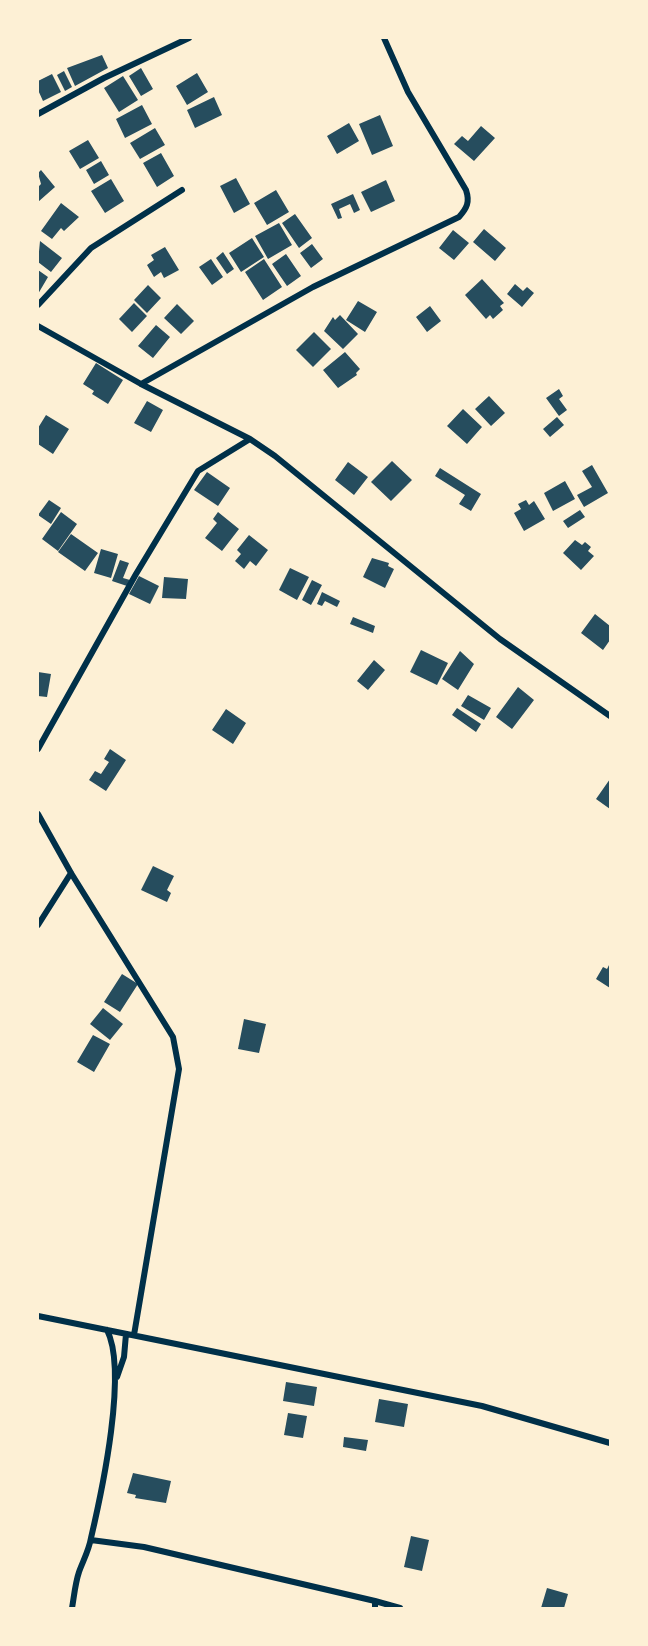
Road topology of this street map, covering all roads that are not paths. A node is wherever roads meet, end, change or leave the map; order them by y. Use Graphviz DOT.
graph roads {
  1 [pos="189,38"];
  2 [pos="384,38"];
  3 [pos="38,114"];
  4 [pos="182,190"];
  5 [pos="38,305"];
  6 [pos="38,326"];
  7 [pos="141,384"];
  8 [pos="250,439"];
  9 [pos="610,716"];
  10 [pos="38,749"];
  11 [pos="38,814"];
  12 [pos="70,873"];
  13 [pos="38,925"];
  14 [pos="38,1316"];
  15 [pos="107,1330"];
  16 [pos="126,1334"];
  17 [pos="134,1335"];
  18 [pos="116,1383"];
  19 [pos="610,1443"];
  20 [pos="91,1540"];
  21 [pos="375,1605"];
  22 [pos="72,1608"];
  23 [pos="400,1608"];
  1 -- 3 [label="street"];
  2 -- 7 [label="street"];
  4 -- 5 [label="street"];
  6 -- 7 [label="street"];
  7 -- 8 [label="street"];
  8 -- 9 [label="street"];
  8 -- 10 [label="street"];
  11 -- 12 [label="street"];
  12 -- 13 [label="street"];
  12 -- 17 [label="street"];
  14 -- 15 [label="street"];
  15 -- 16 [label="street"];
  15 -- 18 [label="street"];
  16 -- 17 [label="street"];
  16 -- 18 [label="street"];
  17 -- 19 [label="street"];
  18 -- 20 [label="street"];
  20 -- 21 [label="street"];
  20 -- 22 [label="street"];
  21 -- 23 [label="street"];
}
